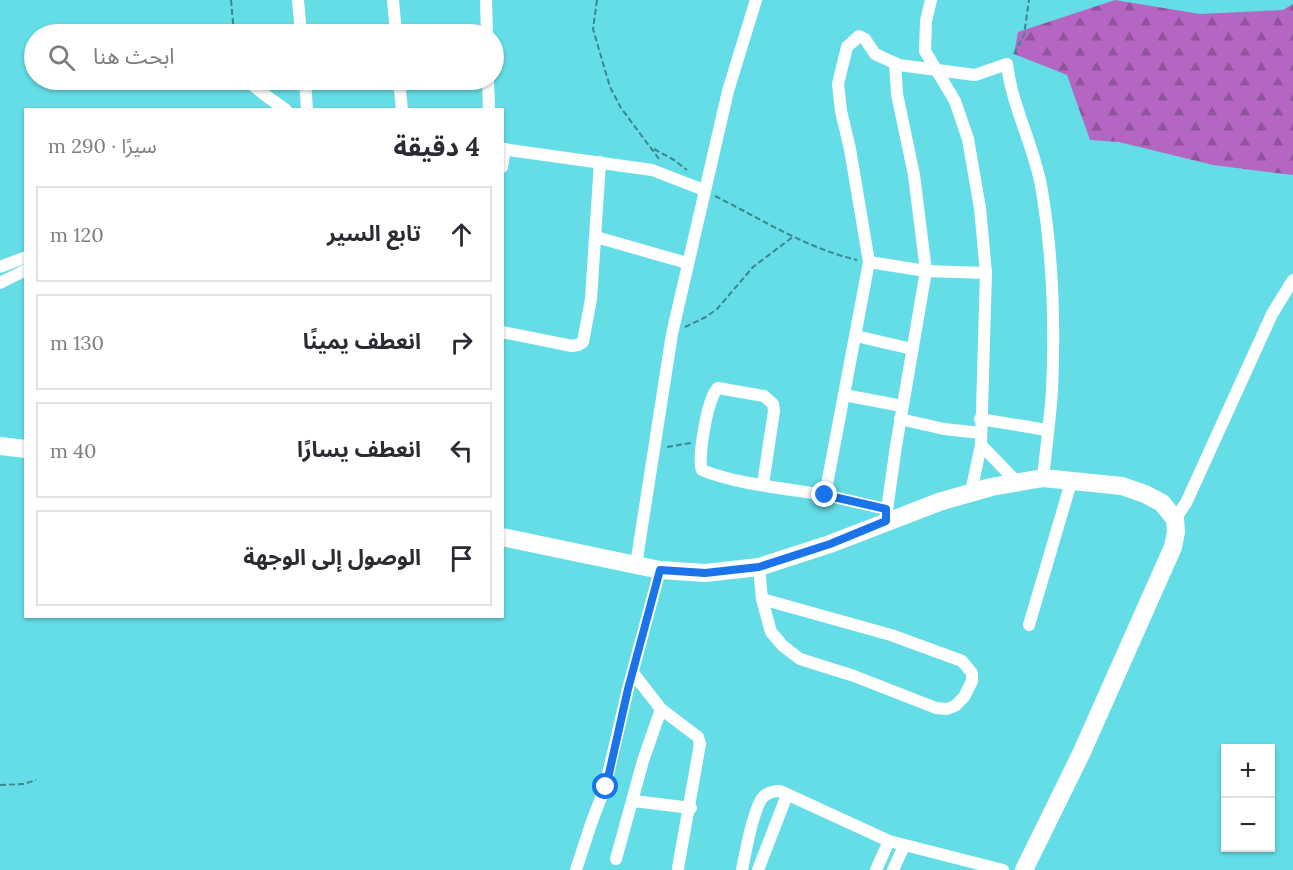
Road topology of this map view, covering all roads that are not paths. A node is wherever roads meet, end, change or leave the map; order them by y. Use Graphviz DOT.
graph roads {
  1 [pos="298,0"];
  2 [pos="393,0"];
  3 [pos="486,0"];
  4 [pos="756,0"];
  5 [pos="931,0"];
  6 [pos="300,24"];
  7 [pos="395,24"];
  8 [pos="487,24"];
  9 [pos="895,63"];
  10 [pos="935,69"];
  11 [pos="258,90"];
  12 [pos="306,90"];
  13 [pos="400,90"];
  14 [pos="488,90"];
  15 [pos="283,108"];
  16 [pos="308,108"];
  17 [pos="402,108"];
  18 [pos="489,108"];
  19 [pos="504,149"];
  20 [pos="600,162"];
  21 [pos="700,188"];
  22 [pos="596,237"];
  23 [pos="24,258"];
  24 [pos="687,262"];
  25 [pos="869,262"];
  26 [pos="0,267"];
  27 [pos="24,271"];
  28 [pos="926,271"];
  29 [pos="986,273"];
  30 [pos="1293,280"];
  31 [pos="0,283"];
  32 [pos="504,332"];
  33 [pos="856,336"];
  34 [pos="912,349"];
  35 [pos="844,396"];
  36 [pos="902,406"];
  37 [pos="900,419"];
  38 [pos="980,419"];
  39 [pos="1047,430"];
  40 [pos="981,439"];
  41 [pos="0,446"];
  42 [pos="24,449"];
  43 [pos="1043,478"];
  44 [pos="1072,479"];
  45 [pos="1016,482"];
  46 [pos="763,484"];
  47 [pos="971,492"];
  48 [pos="825,495"];
  49 [pos="886,515"];
  50 [pos="1175,519"];
  51 [pos="504,537"];
  52 [pos="636,565"];
  53 [pos="759,567"];
  54 [pos="660,570"];
  55 [pos="762,598"];
  56 [pos="1029,625"];
  57 [pos="633,673"];
  58 [pos="661,709"];
  59 [pos="787,795"];
  60 [pos="634,801"];
  61 [pos="690,808"];
  62 [pos="889,841"];
  63 [pos="904,846"];
  64 [pos="616,859"];
  65 [pos="678,868"];
  66 [pos="576,870"];
  67 [pos="742,870"];
  68 [pos="758,870"];
  69 [pos="876,870"];
  70 [pos="893,870"];
  71 [pos="1003,870"];
  72 [pos="1024,870"];
  1 -- 6 [label="street"];
  2 -- 7 [label="street"];
  3 -- 8 [label="street"];
  4 -- 21 [label="street"];
  5 -- 10 [label="street"];
  9 -- 10 [label="street"];
  9 -- 25 [label="street"];
  9 -- 28 [label="street"];
  10 -- 29 [label="street"];
  10 -- 39 [label="street"];
  11 -- 15 [label="street"];
  12 -- 16 [label="street"];
  13 -- 17 [label="street"];
  14 -- 18 [label="street"];
  19 -- 20 [label="street"];
  20 -- 21 [label="street"];
  20 -- 22 [label="street"];
  21 -- 24 [label="street"];
  22 -- 24 [label="street"];
  22 -- 32 [label="street"];
  23 -- 26 [label="street"];
  24 -- 52 [label="street"];
  25 -- 28 [label="street"];
  25 -- 33 [label="street"];
  27 -- 31 [label="street"];
  28 -- 29 [label="street"];
  28 -- 34 [label="street"];
  29 -- 38 [label="street"];
  30 -- 50 [label="street"];
  33 -- 34 [label="street"];
  33 -- 35 [label="street"];
  34 -- 36 [label="street"];
  35 -- 36 [label="street"];
  35 -- 48 [label="street"];
  36 -- 37 [label="street"];
  37 -- 40 [label="street"];
  37 -- 49 [label="street"];
  38 -- 39 [label="street"];
  38 -- 40 [label="street"];
  39 -- 43 [label="street"];
  40 -- 45 [label="street"];
  40 -- 47 [label="street"];
  41 -- 42 [label="street"];
  43 -- 44 [label="street"];
  43 -- 45 [label="street"];
  44 -- 50 [label="street"];
  44 -- 56 [label="street"];
  45 -- 47 [label="street"];
  46 -- 46 [label="street"];
  46 -- 48 [label="street"];
  47 -- 49 [label="street"];
  48 -- 49 [label="street"];
  49 -- 53 [label="street"];
  50 -- 72 [label="street"];
  51 -- 52 [label="street"];
  52 -- 54 [label="street"];
  53 -- 54 [label="street"];
  53 -- 55 [label="street"];
  54 -- 57 [label="street"];
  55 -- 55 [label="street"];
  57 -- 58 [label="street"];
  57 -- 66 [label="street"];
  58 -- 60 [label="street"];
  58 -- 61 [label="street"];
  59 -- 62 [label="street"];
  59 -- 67 [label="street"];
  59 -- 68 [label="street"];
  60 -- 61 [label="street"];
  60 -- 64 [label="street"];
  61 -- 65 [label="street"];
  62 -- 63 [label="street"];
  62 -- 69 [label="street"];
  63 -- 70 [label="street"];
  63 -- 71 [label="street"];
}
